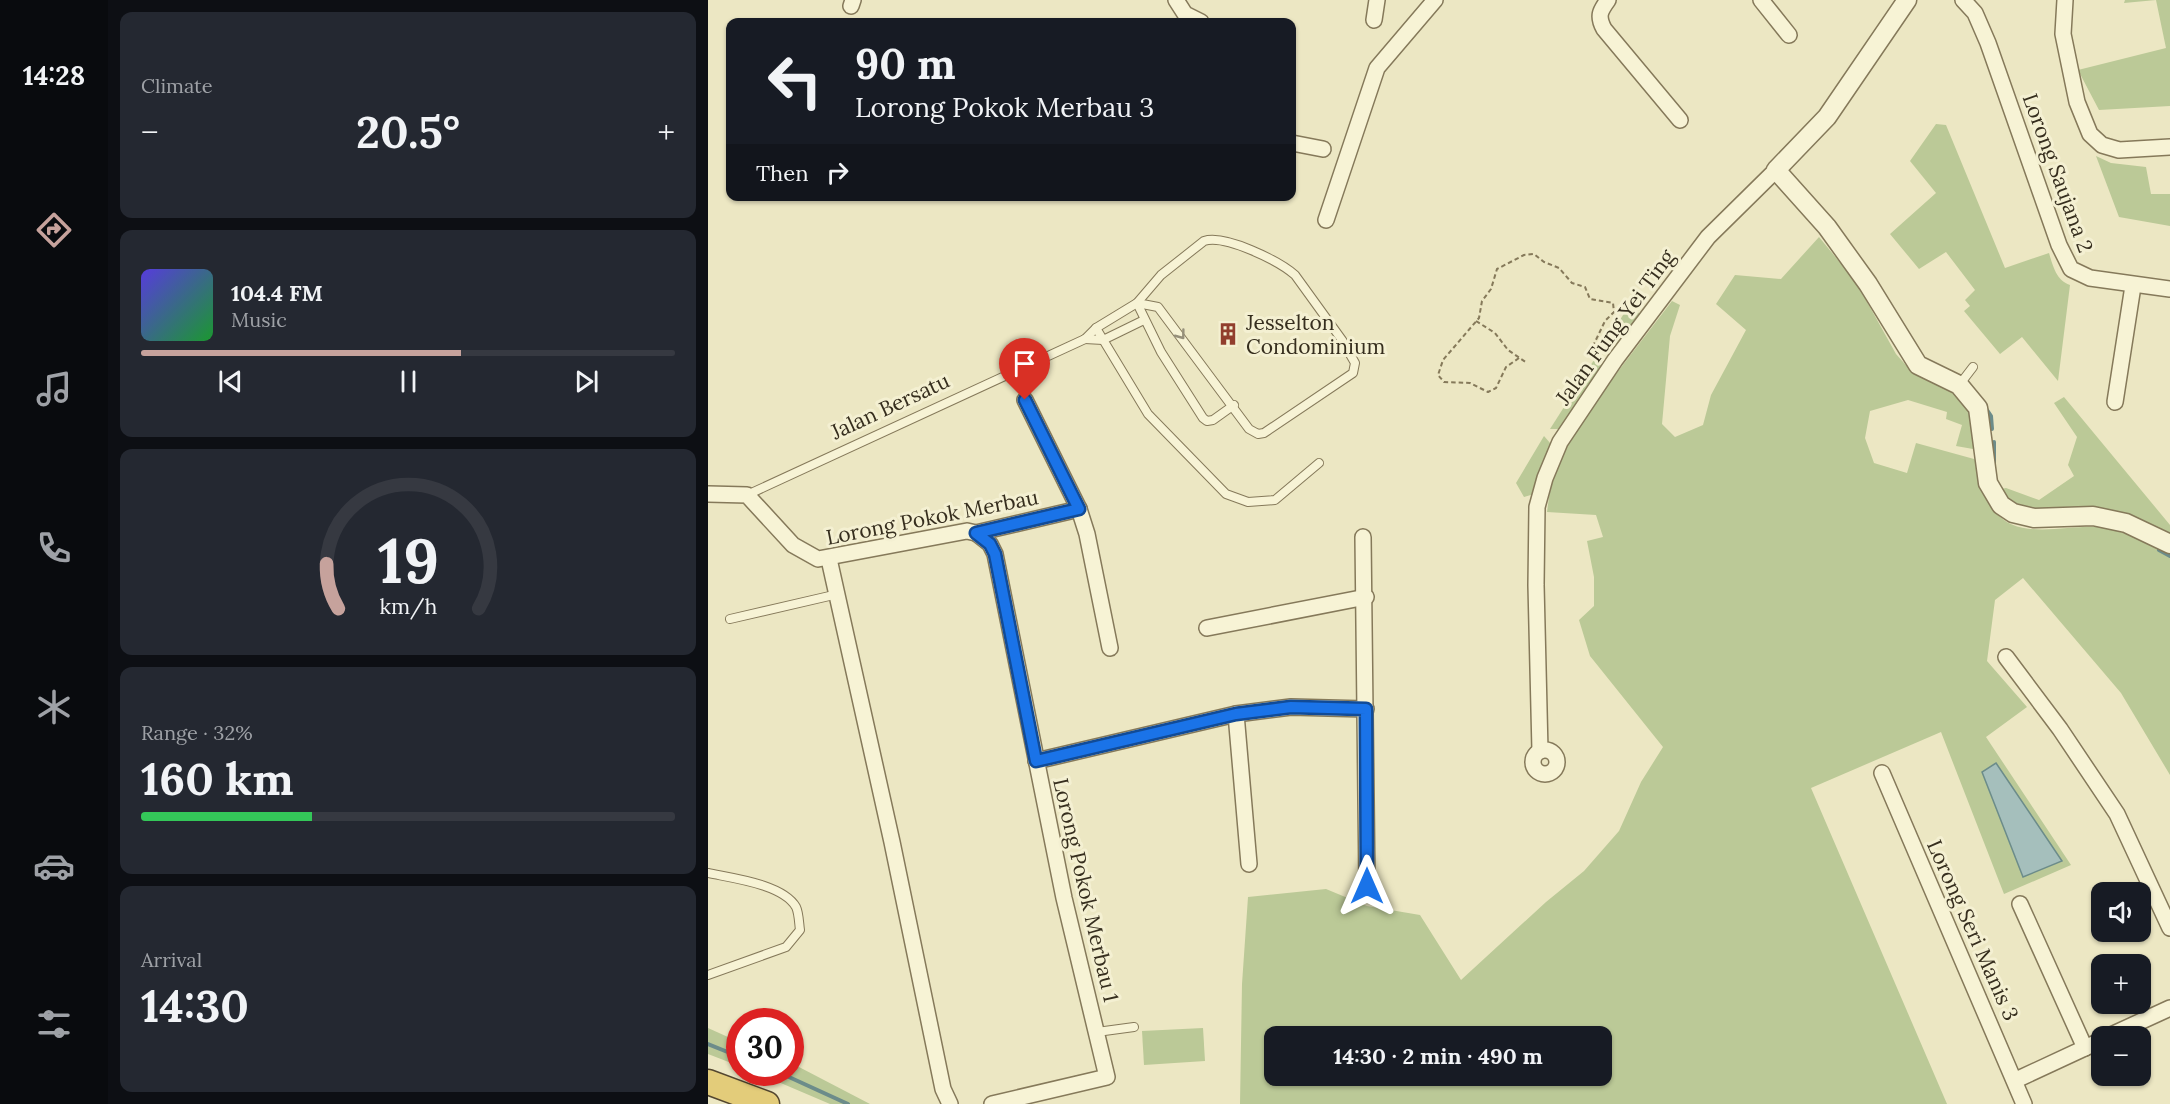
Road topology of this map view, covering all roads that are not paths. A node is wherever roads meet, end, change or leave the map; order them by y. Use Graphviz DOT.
graph roads {
  1 [pos="1176,0"];
  2 [pos="1377,0"];
  3 [pos="1435,0"];
  4 [pos="1608,0"];
  5 [pos="1761,0"];
  6 [pos="1907,0"];
  7 [pos="1963,0"];
  8 [pos="2065,0"];
  9 [pos="1193,18"];
  10 [pos="1374,20"];
  11 [pos="1789,34"];
  12 [pos="1680,120"];
  13 [pos="1296,144"];
  14 [pos="2170,147"];
  15 [pos="1323,149"];
  16 [pos="1776,170"];
  17 [pos="1326,220"];
  18 [pos="2133,286"];
  19 [pos="2170,289"];
  20 [pos="1137,303"];
  21 [pos="1144,320"];
  22 [pos="1096,328"];
  23 [pos="1085,339"];
  24 [pos="1103,340"];
  25 [pos="1973,367"];
  26 [pos="1959,385"];
  27 [pos="1025,400"];
  28 [pos="2115,402"];
  29 [pos="1234,405"];
  30 [pos="1319,463"];
  31 [pos="708,494"];
  32 [pos="747,495"];
  33 [pos="1079,509"];
  34 [pos="976,533"];
  35 [pos="1363,537"];
  36 [pos="2170,544"];
  37 [pos="829,559"];
  38 [pos="838,594"];
  39 [pos="1366,597"];
  40 [pos="730,619"];
  41 [pos="1207,628"];
  42 [pos="1110,648"];
  43 [pos="2006,657"];
  44 [pos="1366,709"];
  45 [pos="1236,714"];
  46 [pos="1540,751"];
  47 [pos="1036,761"];
  48 [pos="1882,773"];
  49 [pos="1249,864"];
  50 [pos="708,873"];
  51 [pos="1367,886"];
  52 [pos="2020,904"];
  53 [pos="2170,928"];
  54 [pos="708,975"];
  55 [pos="2170,1008"];
  56 [pos="2131,1026"];
  57 [pos="1134,1027"];
  58 [pos="1096,1032"];
  59 [pos="2091,1045"];
  60 [pos="2085,1048"];
  61 [pos="2016,1080"];
  62 [pos="708,1082"];
  63 [pos="767,1104"];
  64 [pos="950,1104"];
  65 [pos="992,1104"];
  66 [pos="2024,1104"];
  1 -- 9 [label="street"];
  2 -- 10 [label="street"];
  3 -- 17 [label="street"];
  4 -- 12 [label="street"];
  5 -- 11 [label="street"];
  6 -- 16 [label="street, Jalan Fung Yei Ting"];
  7 -- 18 [label="street, Lorong Saujana 2"];
  8 -- 14 [label="street"];
  13 -- 15 [label="street"];
  16 -- 26 [label="street"];
  16 -- 46 [label="street, Jalan Fung Yei Ting"];
  18 -- 19 [label="street, Lorong Saujana 2"];
  18 -- 28 [label="street"];
  20 -- 21 [label="lane"];
  20 -- 22 [label="lane, Jalan Bersatu"];
  20 -- 29 [label="lane, one-way"];
  20 -- 29 [label="lane, Jalan Bersatu"];
  21 -- 24 [label="lane"];
  21 -- 29 [label="lane"];
  22 -- 23 [label="lane, Jalan Bersatu"];
  22 -- 24 [label="lane"];
  23 -- 24 [label="lane, Jalan Bersatu"];
  23 -- 32 [label="lane, Jalan Bersatu"];
  24 -- 30 [label="lane"];
  25 -- 26 [label="lane"];
  26 -- 36 [label="street"];
  27 -- 33 [label="street"];
  31 -- 32 [label="street, Jalan Bersatu"];
  32 -- 37 [label="street, Lorong Pokok Merbau"];
  33 -- 34 [label="street, Lorong Pokok Merbau"];
  33 -- 42 [label="street"];
  34 -- 37 [label="street, Lorong Pokok Merbau"];
  34 -- 47 [label="street, Lorong Pokok Merbau 1"];
  35 -- 39 [label="street"];
  37 -- 38 [label="street"];
  38 -- 40 [label="lane"];
  38 -- 64 [label="street"];
  39 -- 41 [label="street"];
  39 -- 44 [label="street"];
  43 -- 53 [label="street"];
  44 -- 45 [label="street"];
  44 -- 51 [label="street"];
  45 -- 47 [label="street"];
  45 -- 49 [label="street"];
  47 -- 58 [label="street, Lorong Pokok Merbau 1"];
  48 -- 61 [label="street, Lorong Seri Manis 3"];
  50 -- 54 [label="lane"];
  52 -- 60 [label="street"];
  55 -- 56 [label="street"];
  57 -- 58 [label="lane"];
  58 -- 65 [label="street, Lorong Pokok Merbau 1"];
  59 -- 60 [label="street"];
  60 -- 61 [label="street"];
  61 -- 66 [label="street, Lorong Seri Manis 3"];
  62 -- 63 [label="highway"];
}
